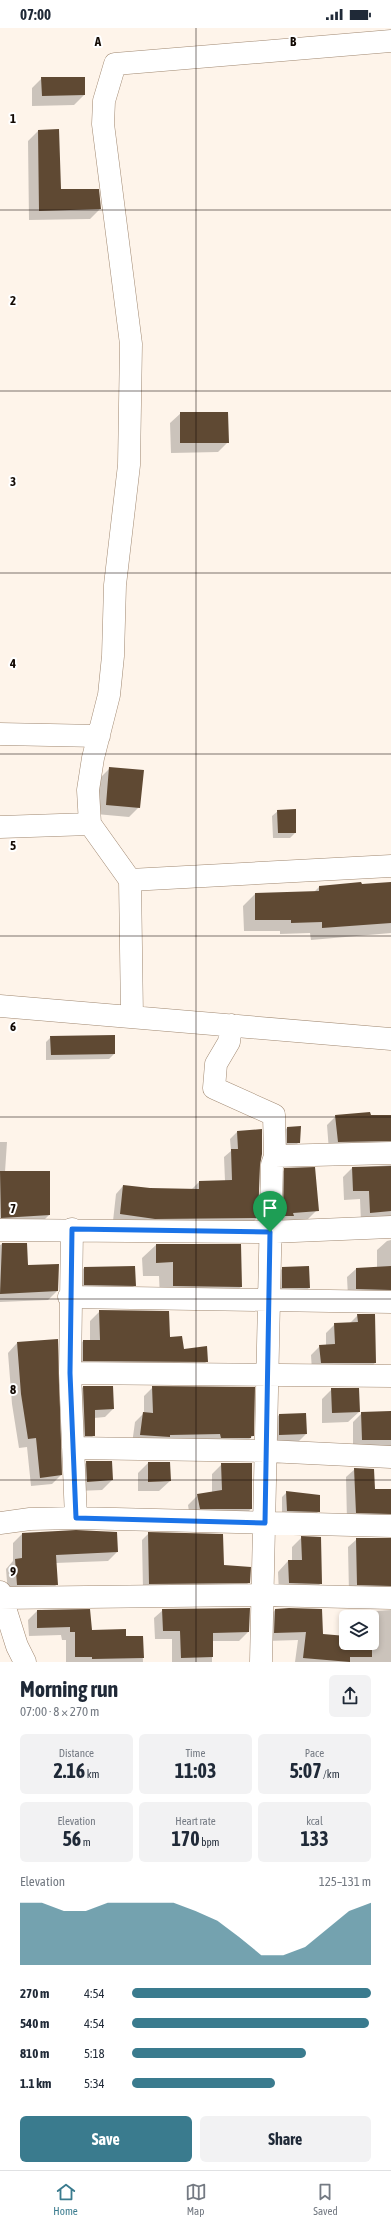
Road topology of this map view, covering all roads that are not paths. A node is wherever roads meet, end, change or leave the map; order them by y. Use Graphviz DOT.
graph roads {
  1 [pos="391,41"];
  2 [pos="0,734"];
  3 [pos="99,736"];
  4 [pos="90,824"];
  5 [pos="0,827"];
  6 [pos="391,866"];
  7 [pos="130,880"];
  8 [pos="0,1006"];
  9 [pos="132,1016"];
  10 [pos="231,1025"];
  11 [pos="391,1039"];
  12 [pos="391,1153"];
  13 [pos="275,1156"];
  14 [pos="391,1227"];
  15 [pos="72,1229"];
  16 [pos="0,1230"];
  17 [pos="270,1232"];
  18 [pos="69,1297"];
  19 [pos="269,1301"];
  20 [pos="391,1302"];
  21 [pos="70,1373"];
  22 [pos="267,1374"];
  23 [pos="391,1376"];
  24 [pos="73,1448"];
  25 [pos="267,1452"];
  26 [pos="391,1457"];
  27 [pos="76,1518"];
  28 [pos="0,1523"];
  29 [pos="265,1523"];
  30 [pos="391,1526"];
  31 [pos="1,1595"];
  32 [pos="263,1595"];
  33 [pos="391,1598"];
  34 [pos="25,1662"];
  35 [pos="261,1662"];
  1 -- 3 [label="street"];
  2 -- 3 [label="street"];
  3 -- 4 [label="street"];
  4 -- 5 [label="street"];
  4 -- 7 [label="street"];
  6 -- 7 [label="street"];
  7 -- 9 [label="street"];
  8 -- 9 [label="street"];
  9 -- 10 [label="street"];
  10 -- 11 [label="street"];
  10 -- 13 [label="street"];
  12 -- 13 [label="street"];
  13 -- 17 [label="street"];
  14 -- 17 [label="street"];
  15 -- 16 [label="street"];
  15 -- 17 [label="street"];
  15 -- 18 [label="street"];
  17 -- 19 [label="street"];
  18 -- 19 [label="street"];
  18 -- 21 [label="street"];
  19 -- 20 [label="street"];
  19 -- 22 [label="street"];
  21 -- 22 [label="street"];
  21 -- 24 [label="street"];
  22 -- 23 [label="street"];
  22 -- 25 [label="street"];
  24 -- 25 [label="street"];
  24 -- 27 [label="street"];
  25 -- 26 [label="street"];
  25 -- 29 [label="street"];
  27 -- 28 [label="street"];
  27 -- 29 [label="street"];
  29 -- 30 [label="street"];
  29 -- 32 [label="street"];
  31 -- 32 [label="street"];
  31 -- 34 [label="street"];
  32 -- 33 [label="street"];
  32 -- 35 [label="street"];
}
